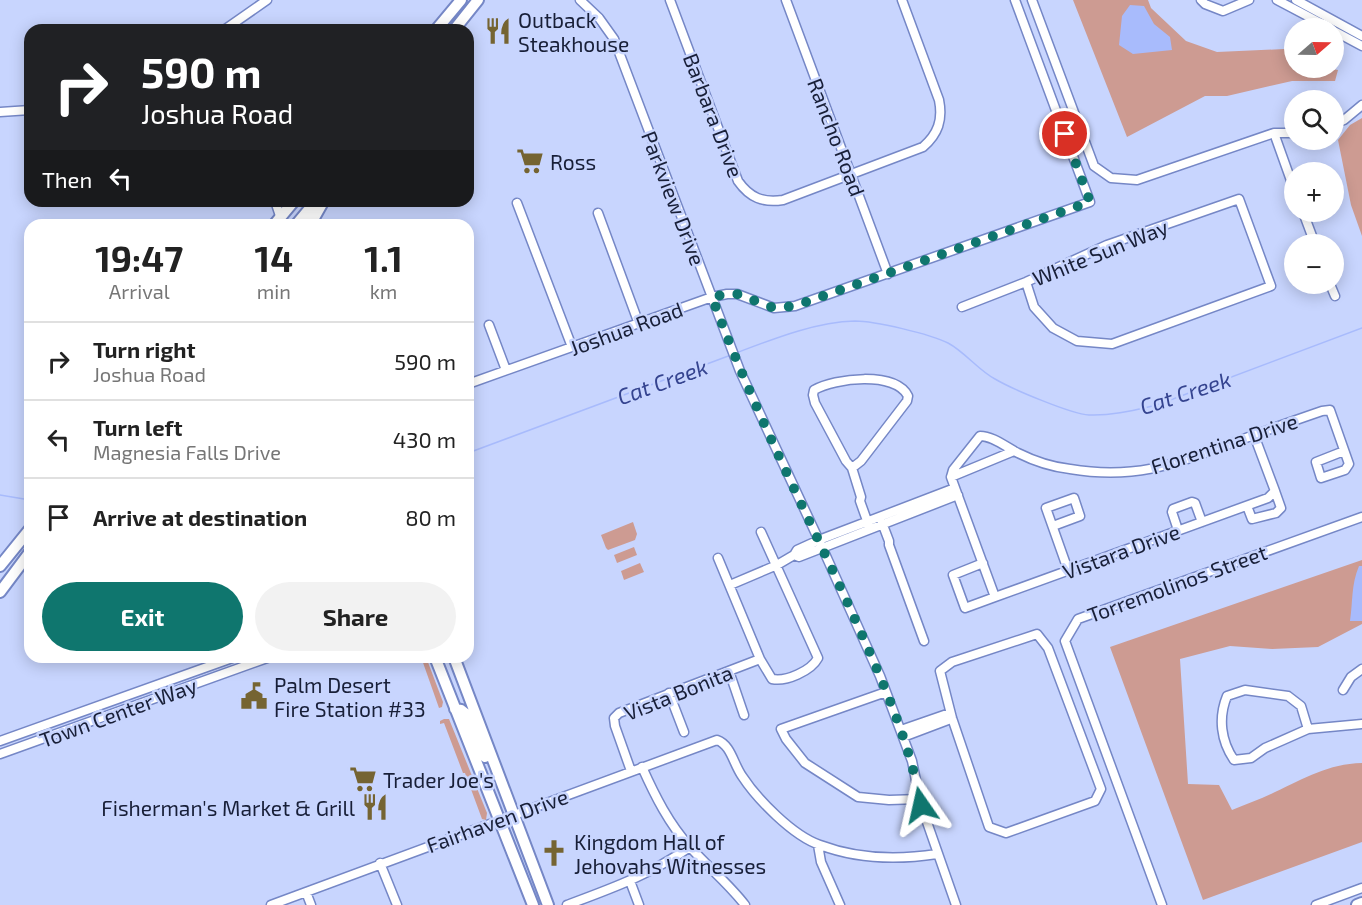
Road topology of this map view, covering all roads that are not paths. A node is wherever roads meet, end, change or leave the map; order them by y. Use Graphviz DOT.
graph roads {
  1 [pos="267,0"];
  2 [pos="461,0"];
  3 [pos="478,0"];
  4 [pos="580,0"];
  5 [pos="670,0"];
  6 [pos="786,0"];
  7 [pos="902,0"];
  8 [pos="1015,0"];
  9 [pos="1032,0"];
  10 [pos="1202,0"];
  11 [pos="1250,0"];
  12 [pos="1277,0"];
  13 [pos="1296,0"];
  14 [pos="1310,18"];
  15 [pos="233,24"];
  16 [pos="441,24"];
  17 [pos="459,24"];
  18 [pos="1344,36"];
  19 [pos="1362,36"];
  20 [pos="1362,46"];
  21 [pos="1362,105"];
  22 [pos="24,110"];
  23 [pos="0,112"];
  24 [pos="1344,120"];
  25 [pos="1274,133"];
  26 [pos="1284,133"];
  27 [pos="1284,162"];
  28 [pos="851,174"];
  29 [pos="517,203"];
  30 [pos="311,207"];
  31 [pos="598,213"];
  32 [pos="301,219"];
  33 [pos="888,274"];
  34 [pos="1026,282"];
  35 [pos="712,297"];
  36 [pos="962,307"];
  37 [pos="639,324"];
  38 [pos="489,325"];
  39 [pos="572,347"];
  40 [pos="506,370"];
  41 [pos="474,382"];
  42 [pos="1254,435"];
  43 [pos="1014,451"];
  44 [pos="1344,451"];
  45 [pos="852,468"];
  46 [pos="951,477"];
  47 [pos="1275,491"];
  48 [pos="956,492"];
  49 [pos="1247,506"];
  50 [pos="1362,517"];
  51 [pos="1202,522"];
  52 [pos="875,523"];
  53 [pos="1053,526"];
  54 [pos="1178,530"];
  55 [pos="761,532"];
  56 [pos="24,536"];
  57 [pos="22,538"];
  58 [pos="821,543"];
  59 [pos="718,558"];
  60 [pos="24,560"];
  61 [pos="983,563"];
  62 [pos="777,565"];
  63 [pos="0,566"];
  64 [pos="1068,570"];
  65 [pos="8,581"];
  66 [pos="730,585"];
  67 [pos="0,592"];
  68 [pos="995,597"];
  69 [pos="924,641"];
  70 [pos="760,659"];
  71 [pos="218,663"];
  72 [pos="253,663"];
  73 [pos="437,663"];
  74 [pos="456,663"];
  75 [pos="1362,669"];
  76 [pos="729,671"];
  77 [pos="1343,690"];
  78 [pos="886,692"];
  79 [pos="669,693"];
  80 [pos="455,710"];
  81 [pos="744,715"];
  82 [pos="951,716"];
  83 [pos="1362,724"];
  84 [pos="1308,729"];
  85 [pos="684,732"];
  86 [pos="902,733"];
  87 [pos="0,741"];
  88 [pos="0,754"];
  89 [pos="642,767"];
  90 [pos="632,771"];
  91 [pos="499,774"];
  92 [pos="920,799"];
  93 [pos="514,814"];
  94 [pos="500,819"];
  95 [pos="818,845"];
  96 [pos="690,847"];
  97 [pos="937,854"];
  98 [pos="380,863"];
  99 [pos="630,881"];
  100 [pos="1362,888"];
  101 [pos="306,892"];
  102 [pos="1362,903"];
  103 [pos="271,905"];
  104 [pos="311,905"];
  105 [pos="397,905"];
  106 [pos="532,905"];
  107 [pos="548,905"];
  108 [pos="567,905"];
  109 [pos="639,905"];
  110 [pos="745,905"];
  111 [pos="840,905"];
  112 [pos="956,905"];
  113 [pos="1162,905"];
  114 [pos="1316,905"];
  115 [pos="1357,905"];
  1 -- 15 [label="street"];
  2 -- 16 [label="main road"];
  3 -- 17 [label="main road"];
  4 -- 35 [label="street, Parkview Drive"];
  5 -- 28 [label="street, Barbara Drive"];
  6 -- 28 [label="street, Rancho Road"];
  7 -- 28 [label="street, Barbara Drive"];
  8 -- 33 [label="street, Joshua Road"];
  9 -- 25 [label="street"];
  10 -- 11 [label="street"];
  12 -- 14 [label="street"];
  13 -- 19 [label="street"];
  18 -- 20 [label="street"];
  21 -- 24 [label="street"];
  22 -- 23 [label="street"];
  25 -- 26 [label="street"];
  25 -- 27 [label="street"];
  28 -- 33 [label="street, Rancho Road"];
  29 -- 39 [label="street"];
  30 -- 32 [label="main road"];
  31 -- 37 [label="street"];
  33 -- 35 [label="street, Joshua Road"];
  34 -- 34 [label="street, White Sun Way"];
  34 -- 36 [label="street, White Sun Way"];
  35 -- 37 [label="street, Joshua Road"];
  35 -- 58 [label="street, Parkview Drive"];
  37 -- 39 [label="street, Joshua Road"];
  38 -- 40 [label="street"];
  39 -- 40 [label="street, Joshua Road"];
  40 -- 41 [label="street, Joshua Road"];
  42 -- 43 [label="street, Florentina Drive"];
  42 -- 44 [label="street, Florentina Drive"];
  42 -- 47 [label="street"];
  43 -- 46 [label="street"];
  43 -- 46 [label="street, Florentina Drive"];
  45 -- 45 [label="street"];
  45 -- 52 [label="street"];
  46 -- 48 [label="street"];
  47 -- 49 [label="street, Vistara Drive"];
  47 -- 49 [label="street"];
  48 -- 52 [label="street"];
  48 -- 61 [label="street"];
  49 -- 51 [label="street, Vistara Drive"];
  50 -- 113 [label="street, Torremolinos Street"];
  51 -- 54 [label="street, Vistara Drive"];
  51 -- 54 [label="street"];
  52 -- 58 [label="street"];
  52 -- 69 [label="street"];
  53 -- 64 [label="street"];
  54 -- 64 [label="street, Vistara Drive"];
  55 -- 62 [label="street"];
  56 -- 57 [label="main road"];
  57 -- 63 [label="main road"];
  57 -- 65 [label="main road"];
  58 -- 62 [label="street"];
  58 -- 78 [label="street, Parkview Drive"];
  59 -- 66 [label="street"];
  60 -- 65 [label="main road"];
  61 -- 68 [label="street"];
  61 -- 68 [label="street, Vistara Drive"];
  62 -- 66 [label="street"];
  62 -- 70 [label="street"];
  64 -- 68 [label="street, Vistara Drive"];
  65 -- 67 [label="main road"];
  66 -- 70 [label="street"];
  70 -- 76 [label="street, Vista Bonita"];
  71 -- 87 [label="street, Town Center Way"];
  72 -- 88 [label="street, Town Center Way"];
  73 -- 80 [label="main road"];
  74 -- 91 [label="main road"];
  75 -- 77 [label="street"];
  76 -- 79 [label="street, Vista Bonita"];
  76 -- 81 [label="street"];
  78 -- 86 [label="street, Parkview Drive"];
  78 -- 92 [label="street"];
  79 -- 85 [label="street"];
  79 -- 90 [label="street, Vista Bonita"];
  80 -- 91 [label="main road"];
  80 -- 94 [label="main road"];
  82 -- 82 [label="street"];
  82 -- 86 [label="street"];
  83 -- 84 [label="street"];
  84 -- 84 [label="street"];
  86 -- 92 [label="street, Parkview Drive"];
  89 -- 90 [label="street, Fairhaven Drive"];
  89 -- 95 [label="street, Fairhaven Drive"];
  89 -- 96 [label="street"];
  90 -- 93 [label="street, Fairhaven Drive"];
  91 -- 93 [label="main road"];
  92 -- 97 [label="street, Parkview Drive"];
  93 -- 94 [label="street, Fairhaven Drive"];
  93 -- 107 [label="main road"];
  94 -- 98 [label="street, Fairhaven Drive"];
  94 -- 106 [label="main road"];
  95 -- 97 [label="street"];
  95 -- 111 [label="street"];
  96 -- 99 [label="street"];
  96 -- 110 [label="street"];
  97 -- 112 [label="street, Parkview Drive"];
  98 -- 101 [label="street, Fairhaven Drive"];
  98 -- 105 [label="street"];
  99 -- 108 [label="street"];
  99 -- 109 [label="street"];
  100 -- 114 [label="street"];
  101 -- 103 [label="street, Fairhaven Drive"];
  101 -- 104 [label="street"];
  102 -- 115 [label="main road"];
}
